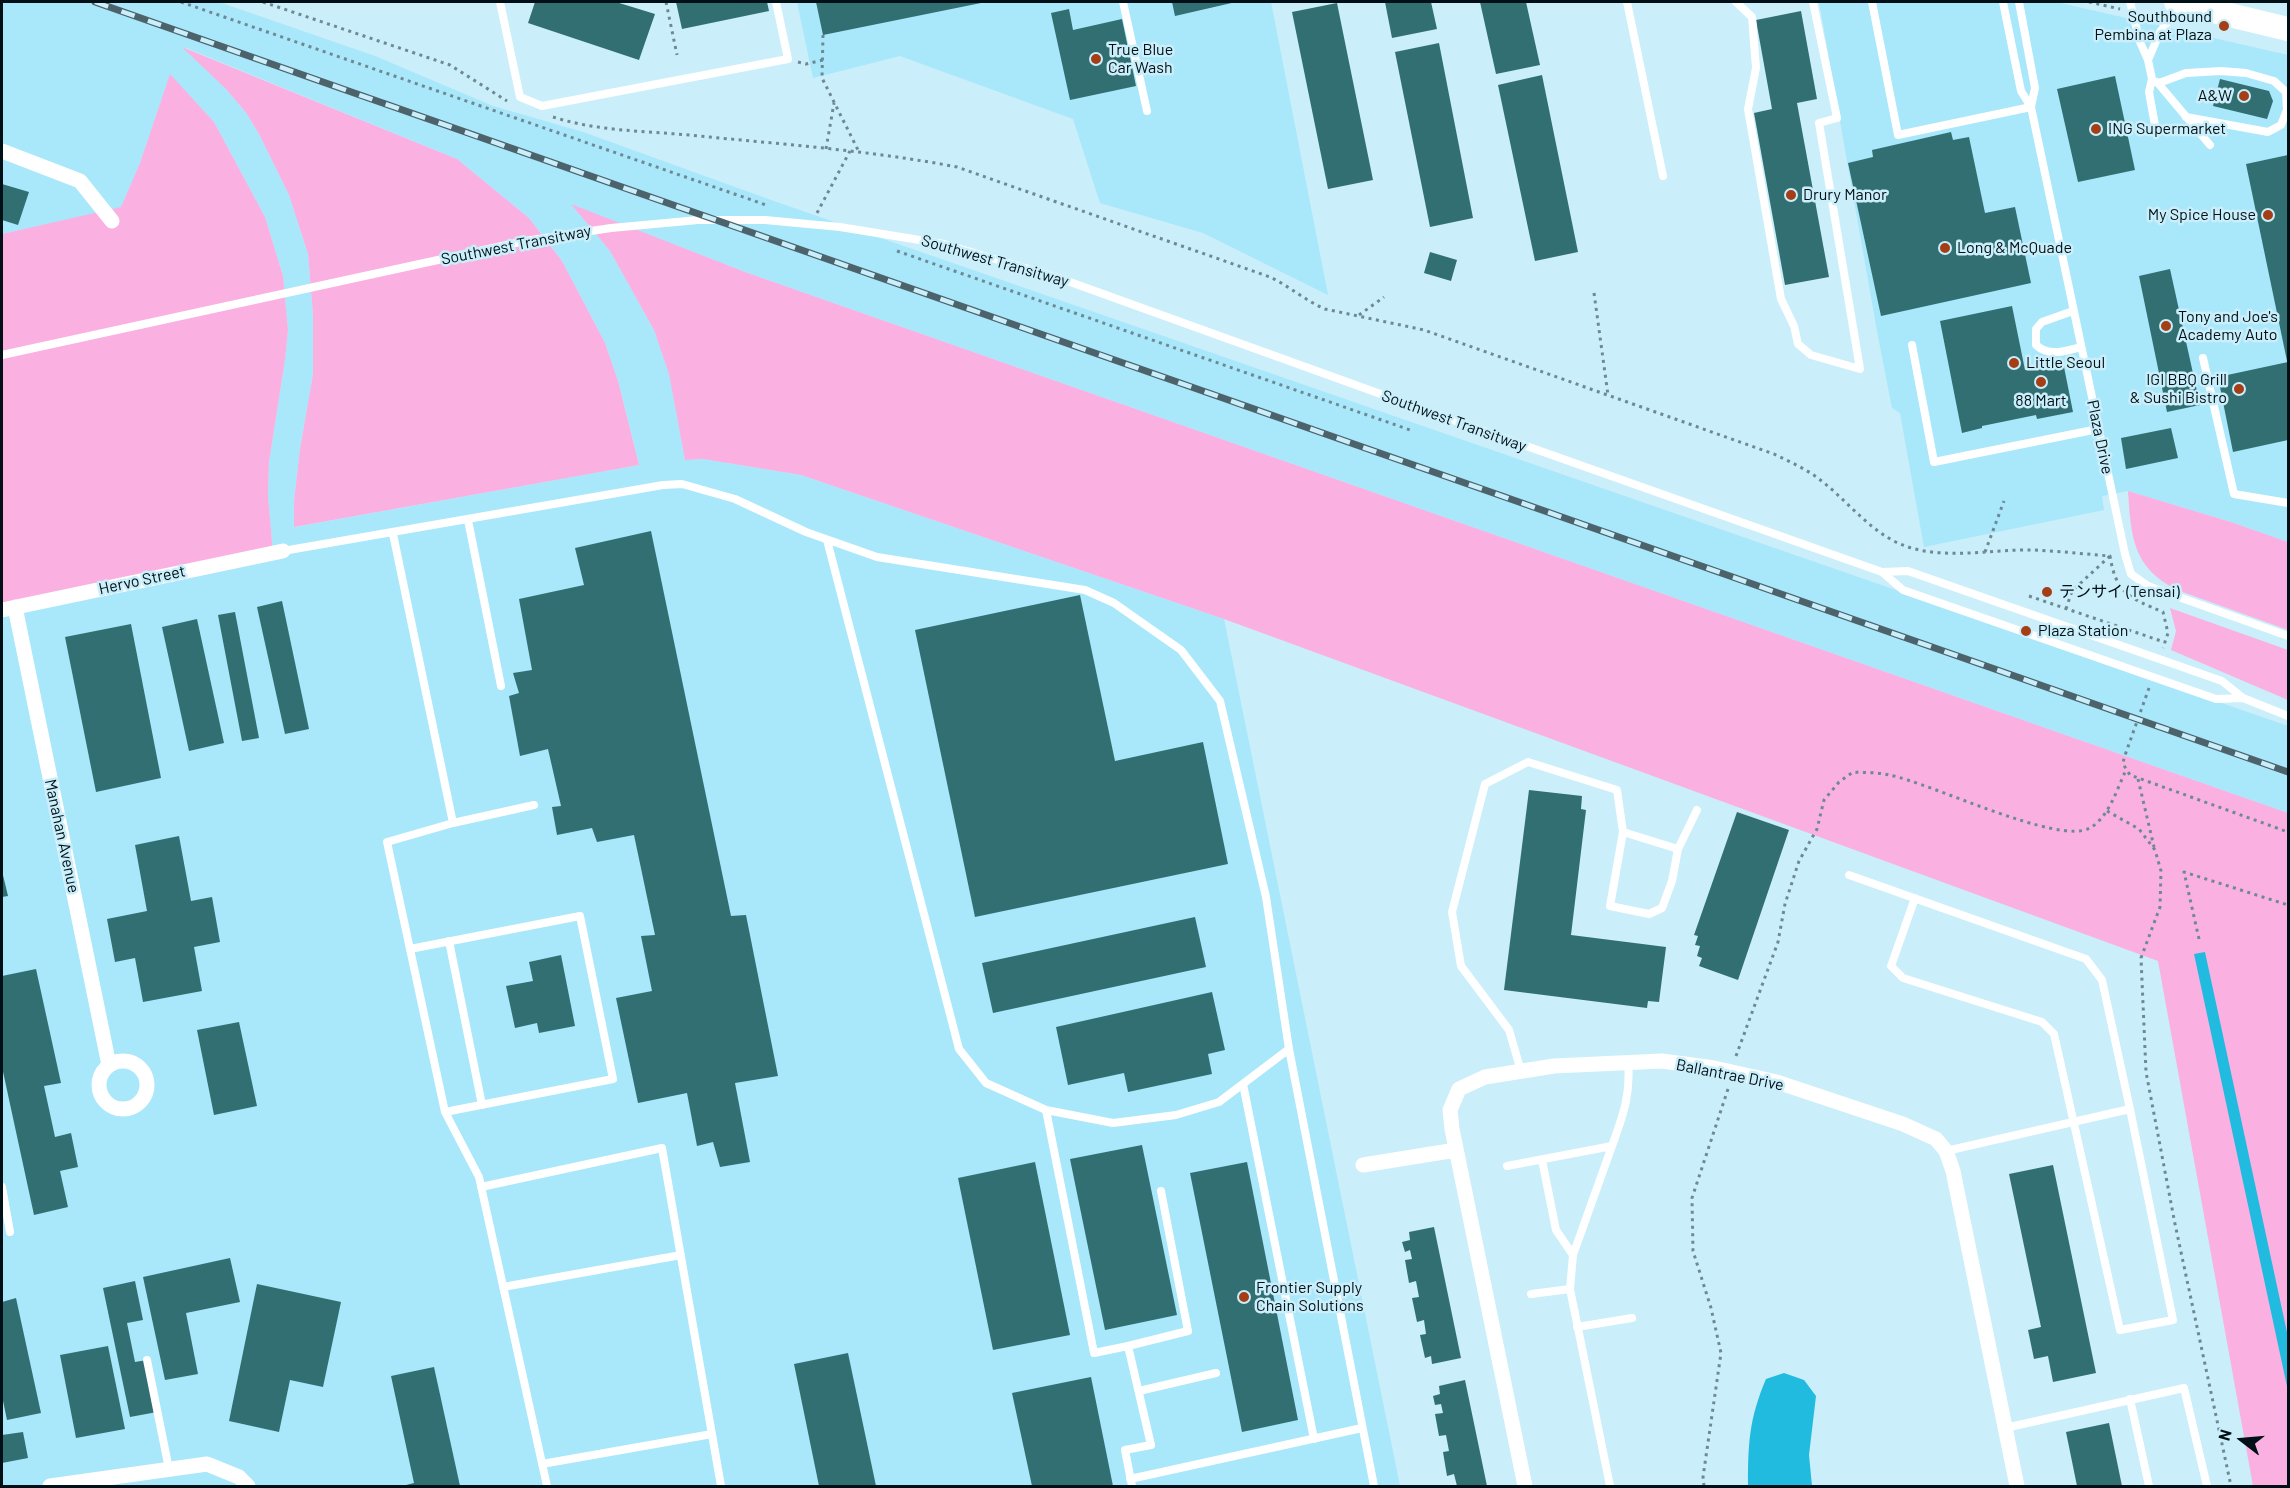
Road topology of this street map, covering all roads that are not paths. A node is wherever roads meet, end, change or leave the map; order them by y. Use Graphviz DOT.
graph roads {
  1 [pos="500,2"];
  2 [pos="776,2"];
  3 [pos="1123,2"];
  4 [pos="1627,2"];
  5 [pos="1736,2"];
  6 [pos="1814,2"];
  7 [pos="1872,2"];
  8 [pos="2003,2"];
  9 [pos="2019,2"];
  10 [pos="2130,2"];
  11 [pos="2179,2"];
  12 [pos="2289,29"];
  13 [pos="2148,60"];
  14 [pos="2155,81"];
  15 [pos="2031,107"];
  16 [pos="1147,111"];
  17 [pos="2186,117"];
  18 [pos="2156,131"];
  19 [pos="2210,145"];
  20 [pos="2,152"];
  21 [pos="1663,176"];
  22 [pos="112,221"];
  23 [pos="2073,311"];
  24 [pos="1912,345"];
  25 [pos="2081,348"];
  26 [pos="2,355"];
  27 [pos="2203,358"];
  28 [pos="2098,429"];
  29 [pos="2289,503"];
  30 [pos="468,520"];
  31 [pos="393,534"];
  32 [pos="827,540"];
  33 [pos="283,551"];
  34 [pos="1882,572"];
  35 [pos="8,608"];
  36 [pos="2289,636"];
  37 [pos="501,686"];
  38 [pos="2243,698"];
  39 [pos="2289,716"];
  40 [pos="534,805"];
  41 [pos="1697,810"];
  42 [pos="453,823"];
  43 [pos="1623,832"];
  44 [pos="1678,849"];
  45 [pos="1849,875"];
  46 [pos="1915,898"];
  47 [pos="449,941"];
  48 [pos="410,949"];
  49 [pos="1289,1049"];
  50 [pos="1628,1062"];
  51 [pos="109,1065"];
  52 [pos="1521,1071"];
  53 [pos="1243,1084"];
  54 [pos="482,1105"];
  55 [pos="2130,1109"];
  56 [pos="1046,1110"];
  57 [pos="445,1112"];
  58 [pos="2075,1120"];
  59 [pos="1612,1146"];
  60 [pos="1456,1150"];
  61 [pos="1946,1150"];
  62 [pos="1542,1160"];
  63 [pos="1363,1165"];
  64 [pos="1507,1166"];
  65 [pos="2,1187"];
  66 [pos="481,1187"];
  67 [pos="1161,1191"];
  68 [pos="10,1232"];
  69 [pos="681,1255"];
  70 [pos="1573,1255"];
  71 [pos="503,1287"];
  72 [pos="1570,1288"];
  73 [pos="1531,1294"];
  74 [pos="1632,1318"];
  75 [pos="1577,1327"];
  76 [pos="1128,1346"];
  77 [pos="147,1360"];
  78 [pos="1216,1373"];
  79 [pos="1139,1391"];
  80 [pos="2130,1399"];
  81 [pos="1362,1428"];
  82 [pos="2005,1428"];
  83 [pos="712,1434"];
  84 [pos="1314,1439"];
  85 [pos="542,1464"];
  86 [pos="169,1469"];
  87 [pos="1131,1483"];
  88 [pos="50,1486"];
  89 [pos="248,1486"];
  90 [pos="547,1486"];
  91 [pos="721,1486"];
  92 [pos="1374,1486"];
  93 [pos="1525,1486"];
  94 [pos="1610,1486"];
  95 [pos="2017,1486"];
  96 [pos="2149,1486"];
  97 [pos="2207,1486"];
  1 -- 2 [label="lane"];
  3 -- 16 [label="lane"];
  4 -- 21 [label="lane"];
  5 -- 6 [label="lane"];
  7 -- 15 [label="lane"];
  8 -- 15 [label="lane, Plaza Drive"];
  9 -- 15 [label="lane, Plaza Drive"];
  10 -- 13 [label="lane"];
  11 -- 12 [label="main road"];
  11 -- 13 [label="lane"];
  13 -- 14 [label="lane"];
  14 -- 17 [label="lane"];
  14 -- 17 [label="lane"];
  14 -- 18 [label="lane"];
  15 -- 23 [label="lane, Plaza Drive"];
  17 -- 19 [label="lane"];
  20 -- 22 [label="street"];
  23 -- 25 [label="lane, Plaza Drive"];
  23 -- 25 [label="lane"];
  24 -- 28 [label="lane"];
  25 -- 28 [label="lane, Plaza Drive"];
  26 -- 34 [label="lane, Southwest Transitway"];
  27 -- 29 [label="lane"];
  28 -- 36 [label="lane, Plaza Drive"];
  30 -- 31 [label="lane"];
  30 -- 32 [label="lane"];
  30 -- 37 [label="lane"];
  31 -- 33 [label="lane"];
  31 -- 42 [label="lane"];
  32 -- 49 [label="lane"];
  32 -- 56 [label="lane"];
  33 -- 35 [label="street, Hervo Street"];
  34 -- 38 [label="lane, Southwest Transitway"];
  34 -- 38 [label="lane, Southwest Transitway"];
  35 -- 51 [label="street, Manahan Avenue"];
  38 -- 39 [label="lane, Southwest Transitway"];
  40 -- 42 [label="lane"];
  41 -- 44 [label="lane"];
  42 -- 48 [label="lane"];
  43 -- 44 [label="lane"];
  43 -- 44 [label="lane"];
  43 -- 52 [label="lane"];
  45 -- 46 [label="lane"];
  46 -- 55 [label="lane"];
  46 -- 58 [label="lane"];
  47 -- 48 [label="lane"];
  47 -- 54 [label="lane"];
  47 -- 54 [label="lane"];
  48 -- 57 [label="lane"];
  49 -- 53 [label="lane"];
  49 -- 81 [label="lane"];
  50 -- 52 [label="street, Ballantrae Drive"];
  50 -- 59 [label="lane"];
  50 -- 61 [label="street, Ballantrae Drive"];
  52 -- 60 [label="street, Ballantrae Drive"];
  53 -- 56 [label="lane"];
  53 -- 84 [label="lane"];
  54 -- 57 [label="lane"];
  55 -- 58 [label="lane"];
  55 -- 58 [label="lane"];
  56 -- 76 [label="lane"];
  57 -- 66 [label="lane"];
  58 -- 61 [label="lane"];
  59 -- 62 [label="lane"];
  59 -- 70 [label="lane"];
  60 -- 63 [label="street"];
  60 -- 93 [label="street, Ballantrae Drive"];
  61 -- 82 [label="street"];
  62 -- 64 [label="lane"];
  62 -- 70 [label="lane"];
  65 -- 68 [label="lane"];
  66 -- 69 [label="lane"];
  66 -- 71 [label="lane"];
  67 -- 76 [label="lane"];
  69 -- 71 [label="lane"];
  69 -- 83 [label="lane"];
  70 -- 72 [label="lane"];
  71 -- 85 [label="lane"];
  72 -- 73 [label="lane"];
  72 -- 75 [label="lane"];
  74 -- 75 [label="lane"];
  75 -- 94 [label="lane"];
  76 -- 79 [label="lane"];
  77 -- 86 [label="lane"];
  78 -- 79 [label="lane"];
  79 -- 87 [label="lane"];
  80 -- 82 [label="lane"];
  80 -- 96 [label="lane"];
  80 -- 97 [label="lane"];
  81 -- 84 [label="lane"];
  81 -- 92 [label="lane"];
  82 -- 95 [label="street"];
  83 -- 85 [label="lane"];
  83 -- 91 [label="lane"];
  84 -- 87 [label="lane"];
  85 -- 90 [label="lane"];
  86 -- 88 [label="street"];
  86 -- 89 [label="street"];
}
